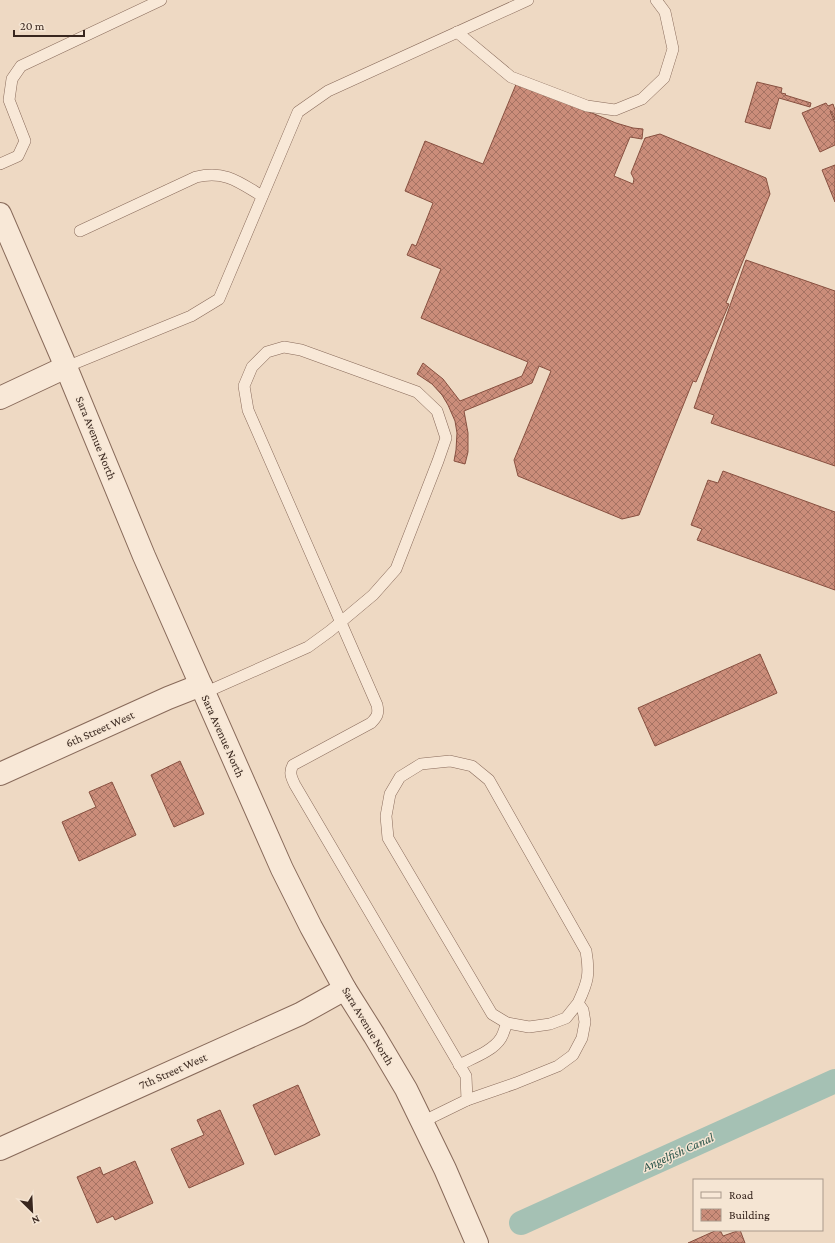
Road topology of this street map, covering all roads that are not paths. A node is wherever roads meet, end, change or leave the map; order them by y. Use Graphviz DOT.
graph roads {
  1 [pos="161,0"];
  2 [pos="528,0"];
  3 [pos="656,0"];
  4 [pos="457,32"];
  5 [pos="0,164"];
  6 [pos="262,196"];
  7 [pos="0,214"];
  8 [pos="80,231"];
  9 [pos="66,367"];
  10 [pos="0,398"];
  11 [pos="340,623"];
  12 [pos="203,689"];
  13 [pos="0,774"];
  14 [pos="345,989"];
  15 [pos="578,1003"];
  16 [pos="507,1023"];
  17 [pos="459,1065"];
  18 [pos="467,1100"];
  19 [pos="422,1122"];
  20 [pos="0,1149"];
  21 [pos="477,1243"];
  1 -- 5 [label="lane"];
  2 -- 4 [label="lane"];
  3 -- 4 [label="lane"];
  4 -- 6 [label="lane"];
  6 -- 8 [label="lane"];
  6 -- 9 [label="lane"];
  7 -- 9 [label="street, Sara Avenue North"];
  9 -- 10 [label="street"];
  9 -- 12 [label="street, Sara Avenue North"];
  11 -- 11 [label="lane"];
  11 -- 12 [label="lane"];
  11 -- 17 [label="lane"];
  12 -- 13 [label="street, 6th Street West"];
  12 -- 14 [label="street, Sara Avenue North"];
  14 -- 19 [label="street, Sara Avenue North"];
  14 -- 20 [label="street, 7th Street West"];
  15 -- 16 [label="lane"];
  15 -- 16 [label="lane"];
  15 -- 18 [label="lane"];
  16 -- 17 [label="lane"];
  17 -- 18 [label="lane"];
  18 -- 19 [label="lane"];
  19 -- 21 [label="street, Sara Avenue North"];
}
